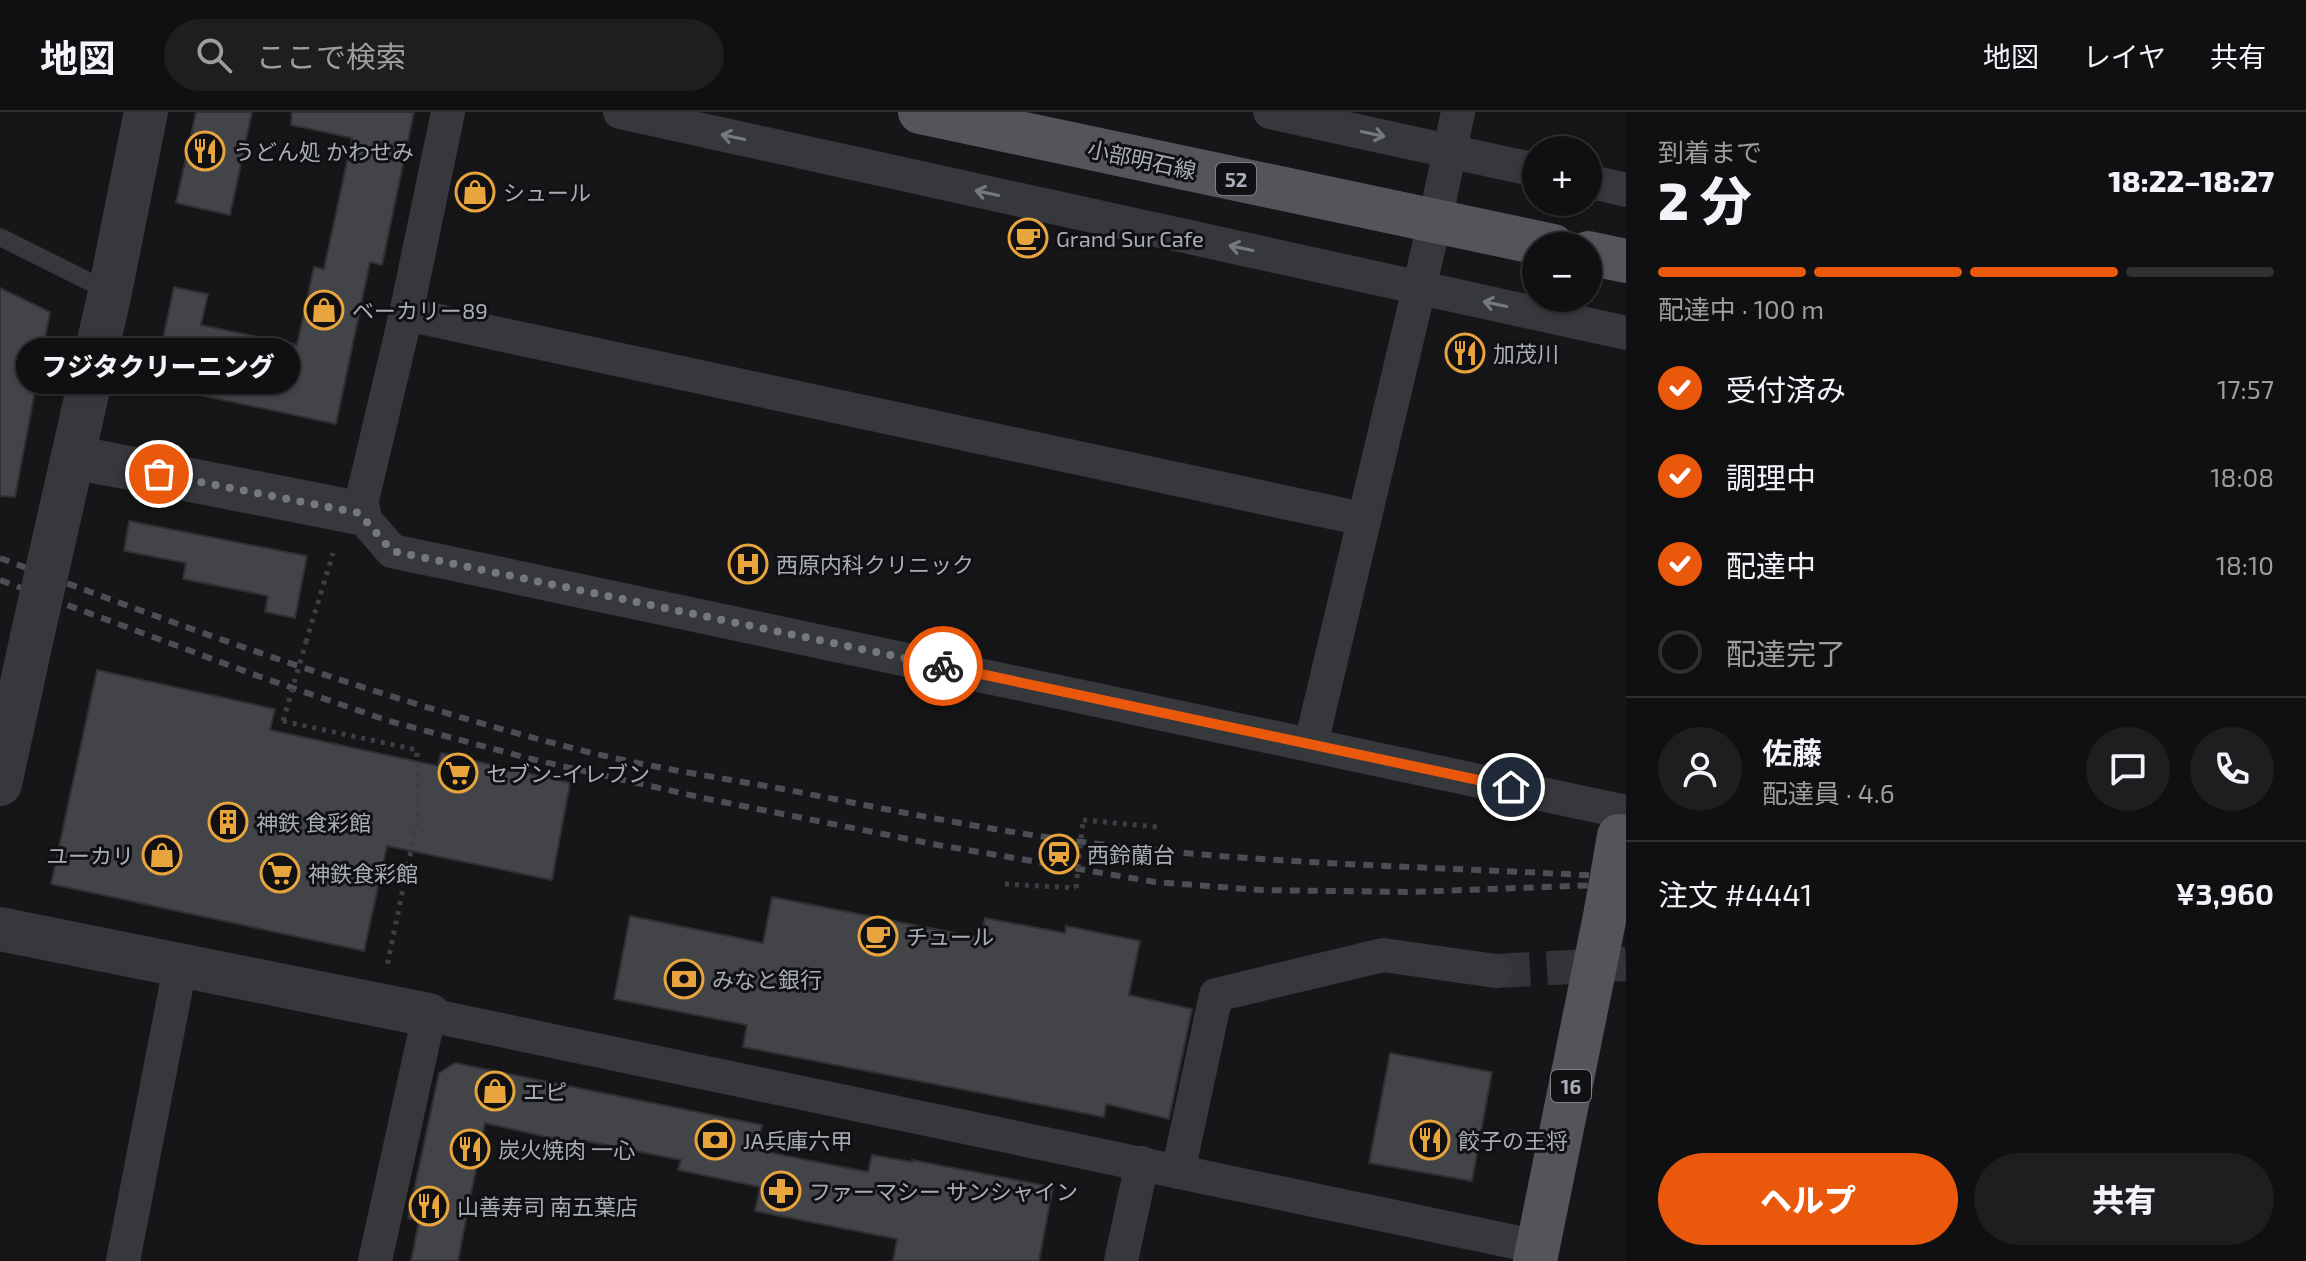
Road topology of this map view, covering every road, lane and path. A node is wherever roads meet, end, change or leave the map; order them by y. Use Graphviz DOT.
graph roads {
  1 [pos="146,112"];
  2 [pos="448,112"];
  3 [pos="620,112"];
  4 [pos="920,112"];
  5 [pos="1270,112"];
  6 [pos="1458,112"];
  7 [pos="1449,151"];
  8 [pos="1522,167"];
  9 [pos="1602,184"];
  10 [pos="1626,190"];
  11 [pos="1435,221"];
  12 [pos="0,237"];
  13 [pos="1522,239"];
  14 [pos="1602,256"];
  15 [pos="1626,261"];
  16 [pos="1419,287"];
  17 [pos="110,292"];
  18 [pos="406,314"];
  19 [pos="1626,333"];
  20 [pos="73,457"];
  21 [pos="359,513"];
  22 [pos="1363,519"];
  23 [pos="333,553"];
  24 [pos="18,660"];
  25 [pos="1311,744"];
  26 [pos="0,784"];
  27 [pos="1624,820"];
  28 [pos="1157,827"];
  29 [pos="1005,884"];
  30 [pos="0,929"];
  31 [pos="180,967"];
  32 [pos="1496,971"];
  33 [pos="385,975"];
  34 [pos="429,1015"];
  35 [pos="1142,1163"];
  36 [pos="1178,1172"];
  37 [pos="1536,1254"];
  38 [pos="123,1261"];
  39 [pos="375,1261"];
  40 [pos="1121,1261"];
  1 -- 17 [label="street"];
  2 -- 18 [label="street"];
  16 -- 3 [label="street, one-way"];
  4 -- 11 [label="main road, 小部明石線 / 52"];
  5 -- 7 [label="street, one-way"];
  6 -- 7 [label="street"];
  7 -- 8 [label="street"];
  7 -- 11 [label="street"];
  9 -- 10 [label="street"];
  11 -- 13 [label="main road, 小部明石線 / 52"];
  11 -- 16 [label="street"];
  12 -- 17 [label="lane"];
  14 -- 15 [label="main road"];
  19 -- 16 [label="street, one-way"];
  16 -- 22 [label="street"];
  17 -- 20 [label="street"];
  18 -- 21 [label="street"];
  18 -- 22 [label="street"];
  20 -- 21 [label="street"];
  20 -- 24 [label="street, bridge"];
  21 -- 25 [label="street"];
  22 -- 25 [label="street"];
  23 -- 33 [label="path, bridge"];
  24 -- 26 [label="street"];
  25 -- 27 [label="street"];
  27 -- 37 [label="main road, 16, bridge"];
  28 -- 29 [label="path, bridge"];
  30 -- 31 [label="street"];
  31 -- 34 [label="street"];
  31 -- 38 [label="street"];
  32 -- 36 [label="street"];
  34 -- 35 [label="street"];
  34 -- 39 [label="street"];
  35 -- 36 [label="street"];
  35 -- 40 [label="street"];
  36 -- 37 [label="street"];
}
